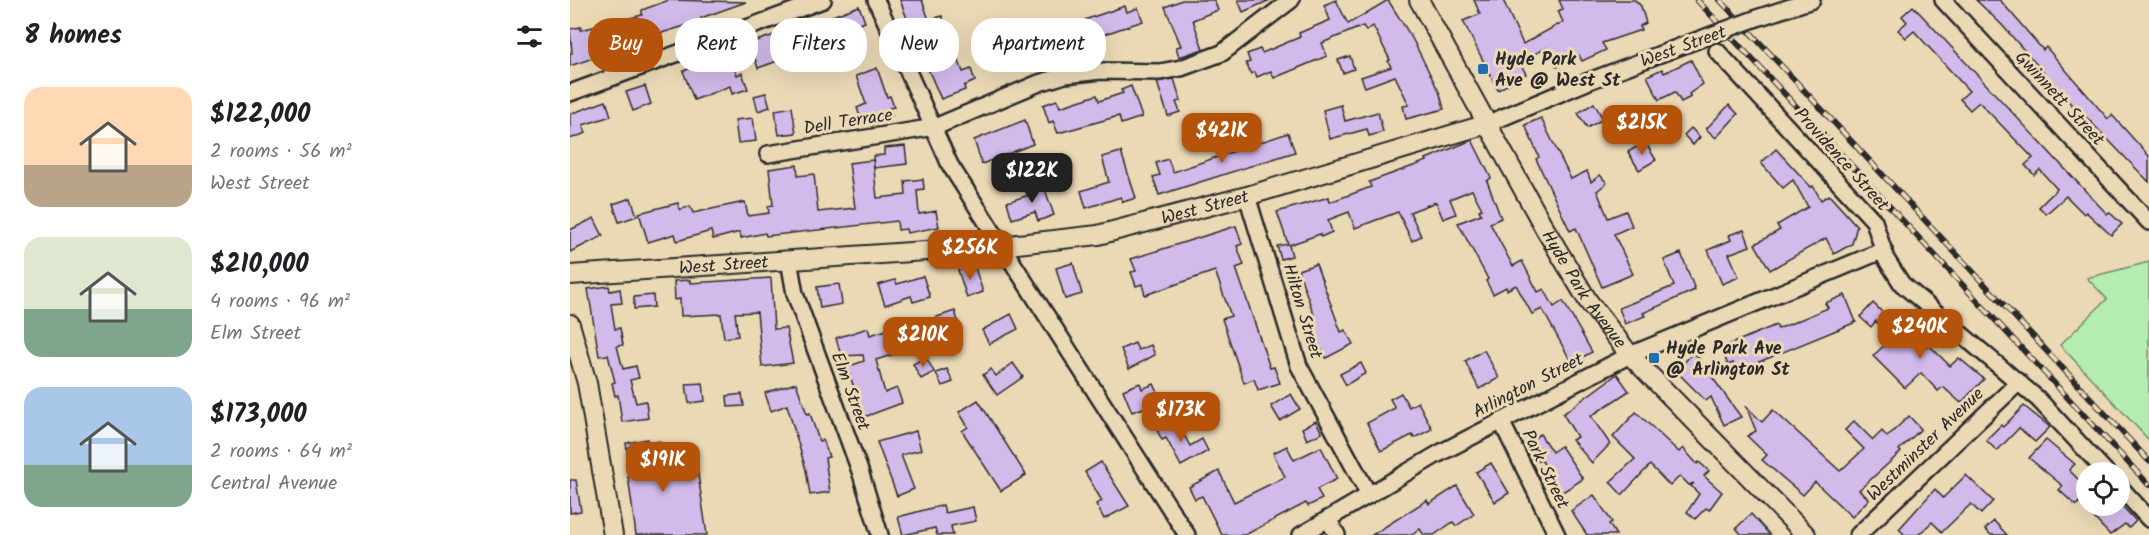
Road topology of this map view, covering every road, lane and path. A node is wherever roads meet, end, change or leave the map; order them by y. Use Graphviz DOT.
graph roads {
  1 [pos="823,0"];
  2 [pos="876,0"];
  3 [pos="1291,0"];
  4 [pos="1419,0"];
  5 [pos="1812,0"];
  6 [pos="1943,0"];
  7 [pos="1717,51"];
  8 [pos="570,93"];
  9 [pos="1487,124"];
  10 [pos="935,127"];
  11 [pos="768,153"];
  12 [pos="1247,196"];
  13 [pos="2149,222"];
  14 [pos="999,246"];
  15 [pos="1884,250"];
  16 [pos="789,260"];
  17 [pos="570,274"];
  18 [pos="570,324"];
  19 [pos="1630,355"];
  20 [pos="2019,382"];
  21 [pos="1501,421"];
  22 [pos="2097,462"];
  23 [pos="1369,495"];
  24 [pos="2130,498"];
  25 [pos="1328,519"];
  26 [pos="2149,519"];
  27 [pos="613,535"];
  28 [pos="880,535"];
  29 [pos="1186,535"];
  30 [pos="1301,535"];
  31 [pos="1337,535"];
  32 [pos="1557,535"];
  33 [pos="1806,535"];
  34 [pos="1858,535"];
  1 -- 8 [label="street"];
  2 -- 10 [label="street"];
  3 -- 10 [label="street, Dell Terrace"];
  4 -- 9 [label="main road, Hyde Park Avenue"];
  5 -- 9 [label="street, West Street, bridge"];
  6 -- 13 [label="street, Gwinnett Street"];
  7 -- 15 [label="street, Providence Street"];
  9 -- 12 [label="main road, West Street"];
  9 -- 19 [label="main road, Hyde Park Avenue"];
  10 -- 11 [label="street, Dell Terrace"];
  10 -- 14 [label="street"];
  12 -- 14 [label="main road, West Street"];
  12 -- 23 [label="street, Hilton Street"];
  14 -- 16 [label="main road, West Street"];
  14 -- 29 [label="street"];
  15 -- 19 [label="street, Arlington Street"];
  15 -- 20 [label="street, Providence Street"];
  16 -- 17 [label="main road, West Street"];
  16 -- 28 [label="street, Elm Street"];
  18 -- 27 [label="main road"];
  19 -- 21 [label="street, Arlington Street"];
  19 -- 33 [label="main road, Hyde Park Avenue"];
  20 -- 22 [label="street, Providence Street"];
  20 -- 34 [label="street, Westminster Avenue"];
  21 -- 23 [label="street, Arlington Street"];
  21 -- 32 [label="street, Park Street"];
  23 -- 25 [label="street, Arlington Street"];
  24 -- 26 [label="street"];
  25 -- 30 [label="street, Arlington Street"];
  25 -- 31 [label="street"];
}
